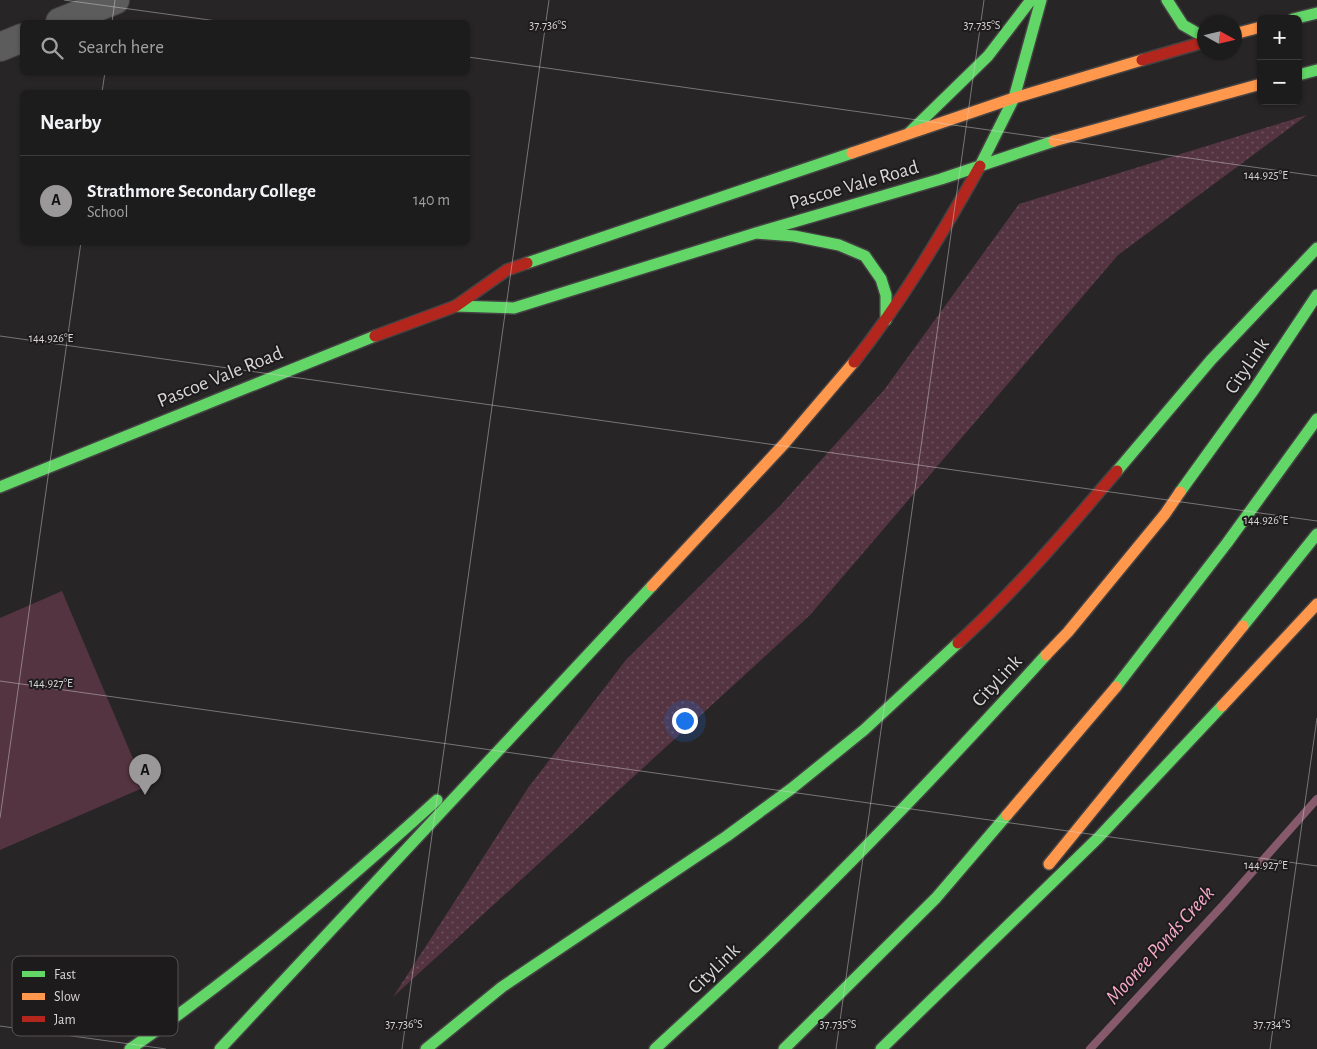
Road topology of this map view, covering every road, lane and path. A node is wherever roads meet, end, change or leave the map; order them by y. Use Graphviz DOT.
graph roads {
  1 [pos="116,0"];
  2 [pos="1032,0"];
  3 [pos="1041,0"];
  4 [pos="1167,0"];
  5 [pos="1317,12"];
  6 [pos="1302,16"];
  7 [pos="65,20"];
  8 [pos="1257,28"];
  9 [pos="1242,32"];
  10 [pos="1197,33"];
  11 [pos="20,39"];
  12 [pos="1197,44"];
  13 [pos="0,47"];
  14 [pos="1317,70"];
  15 [pos="1302,74"];
  16 [pos="1257,85"];
  17 [pos="1014,98"];
  18 [pos="909,133"];
  19 [pos="980,166"];
  20 [pos="756,233"];
  21 [pos="1317,248"];
  22 [pos="1317,296"];
  23 [pos="456,306"];
  24 [pos="886,320"];
  25 [pos="1317,419"];
  26 [pos="0,487"];
  27 [pos="1317,534"];
  28 [pos="1317,604"];
  29 [pos="549,697"];
  30 [pos="1042,872"];
  31 [pos="1016,902"];
  32 [pos="946,985"];
  33 [pos="178,1017"];
  34 [pos="149,1036"];
  35 [pos="130,1049"];
  36 [pos="220,1049"];
  37 [pos="426,1049"];
  38 [pos="655,1049"];
  39 [pos="784,1049"];
  40 [pos="881,1049"];
  1 -- 7 [label="street"];
  2 -- 18 [label="main road"];
  3 -- 17 [label="main road"];
  4 -- 10 [label="main road"];
  5 -- 6 [label="main road"];
  8 -- 9 [label="main road"];
  11 -- 13 [label="street"];
  12 -- 17 [label="main road, Pascoe Vale Road"];
  14 -- 15 [label="main road"];
  16 -- 19 [label="main road, Pascoe Vale Road"];
  17 -- 18 [label="main road, Pascoe Vale Road"];
  17 -- 19 [label="main road"];
  18 -- 23 [label="main road, Pascoe Vale Road"];
  19 -- 20 [label="main road, Pascoe Vale Road"];
  19 -- 24 [label="main road"];
  20 -- 23 [label="main road, Pascoe Vale Road"];
  20 -- 24 [label="main road"];
  21 -- 37 [label="main road"];
  22 -- 38 [label="main road, CityLink"];
  23 -- 26 [label="main road, Pascoe Vale Road"];
  24 -- 29 [label="main road"];
  25 -- 39 [label="main road"];
  27 -- 30 [label="main road"];
  28 -- 32 [label="main road"];
  29 -- 33 [label="main road"];
  29 -- 36 [label="main road"];
  31 -- 32 [label="main road"];
  32 -- 40 [label="main road"];
  34 -- 35 [label="main road"];
}
